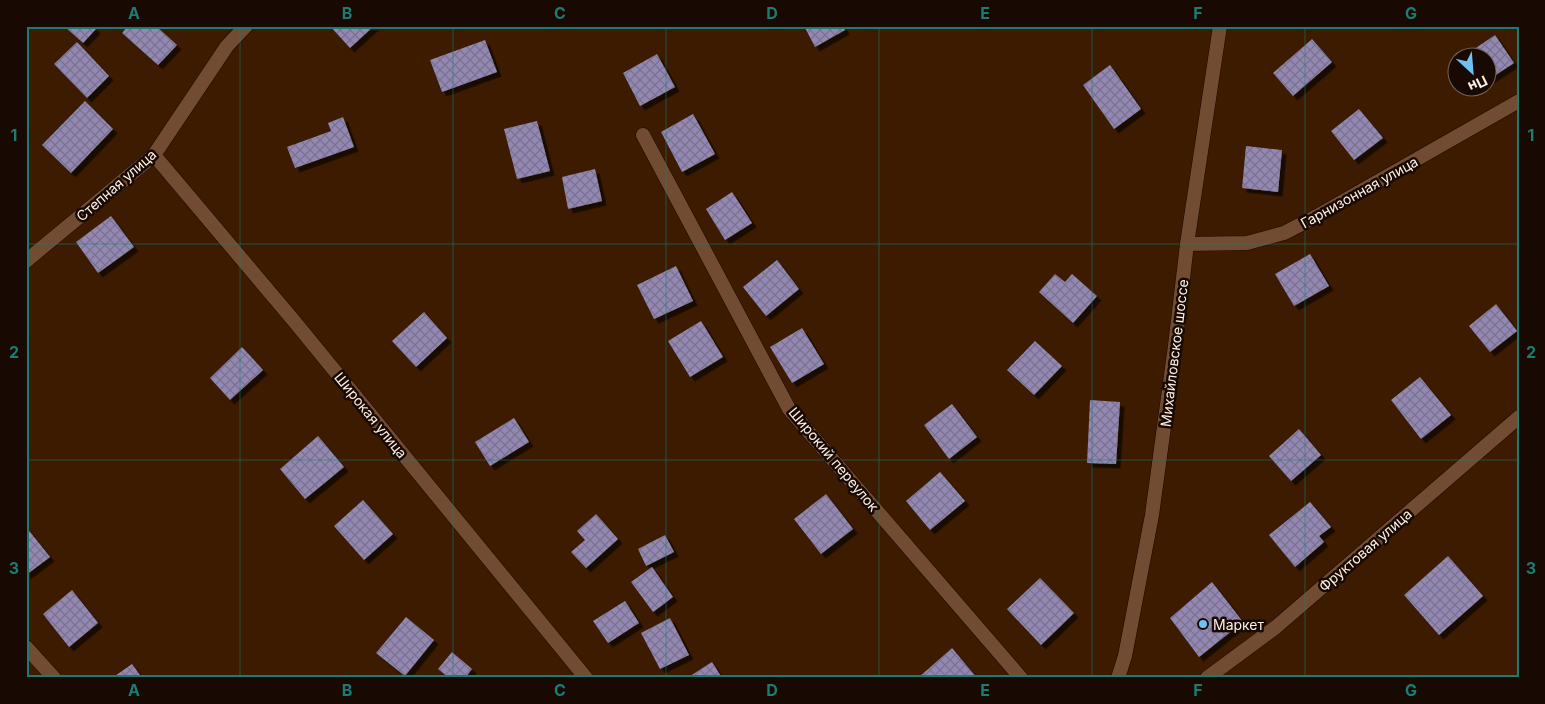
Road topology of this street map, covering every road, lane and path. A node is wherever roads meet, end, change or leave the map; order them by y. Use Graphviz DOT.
graph roads {
  1 [pos="246,26"];
  2 [pos="1220,26"];
  3 [pos="1519,101"];
  4 [pos="643,135"];
  5 [pos="154,155"];
  6 [pos="1187,244"];
  7 [pos="26,261"];
  8 [pos="1519,417"];
  9 [pos="26,647"];
  10 [pos="54,678"];
  11 [pos="586,678"];
  12 [pos="1021,678"];
  13 [pos="1118,678"];
  14 [pos="1207,678"];
  1 -- 5 [label="street, Степная улица"];
  2 -- 6 [label="street, Михайловское шоссе"];
  3 -- 6 [label="street, Гарнизонная улица"];
  4 -- 12 [label="street, Широкий переулок"];
  5 -- 7 [label="street, Степная улица"];
  5 -- 11 [label="street, Широкая улица"];
  6 -- 13 [label="street, Михайловское шоссе"];
  8 -- 14 [label="street, Фруктовая улица"];
  9 -- 10 [label="street"];
}
